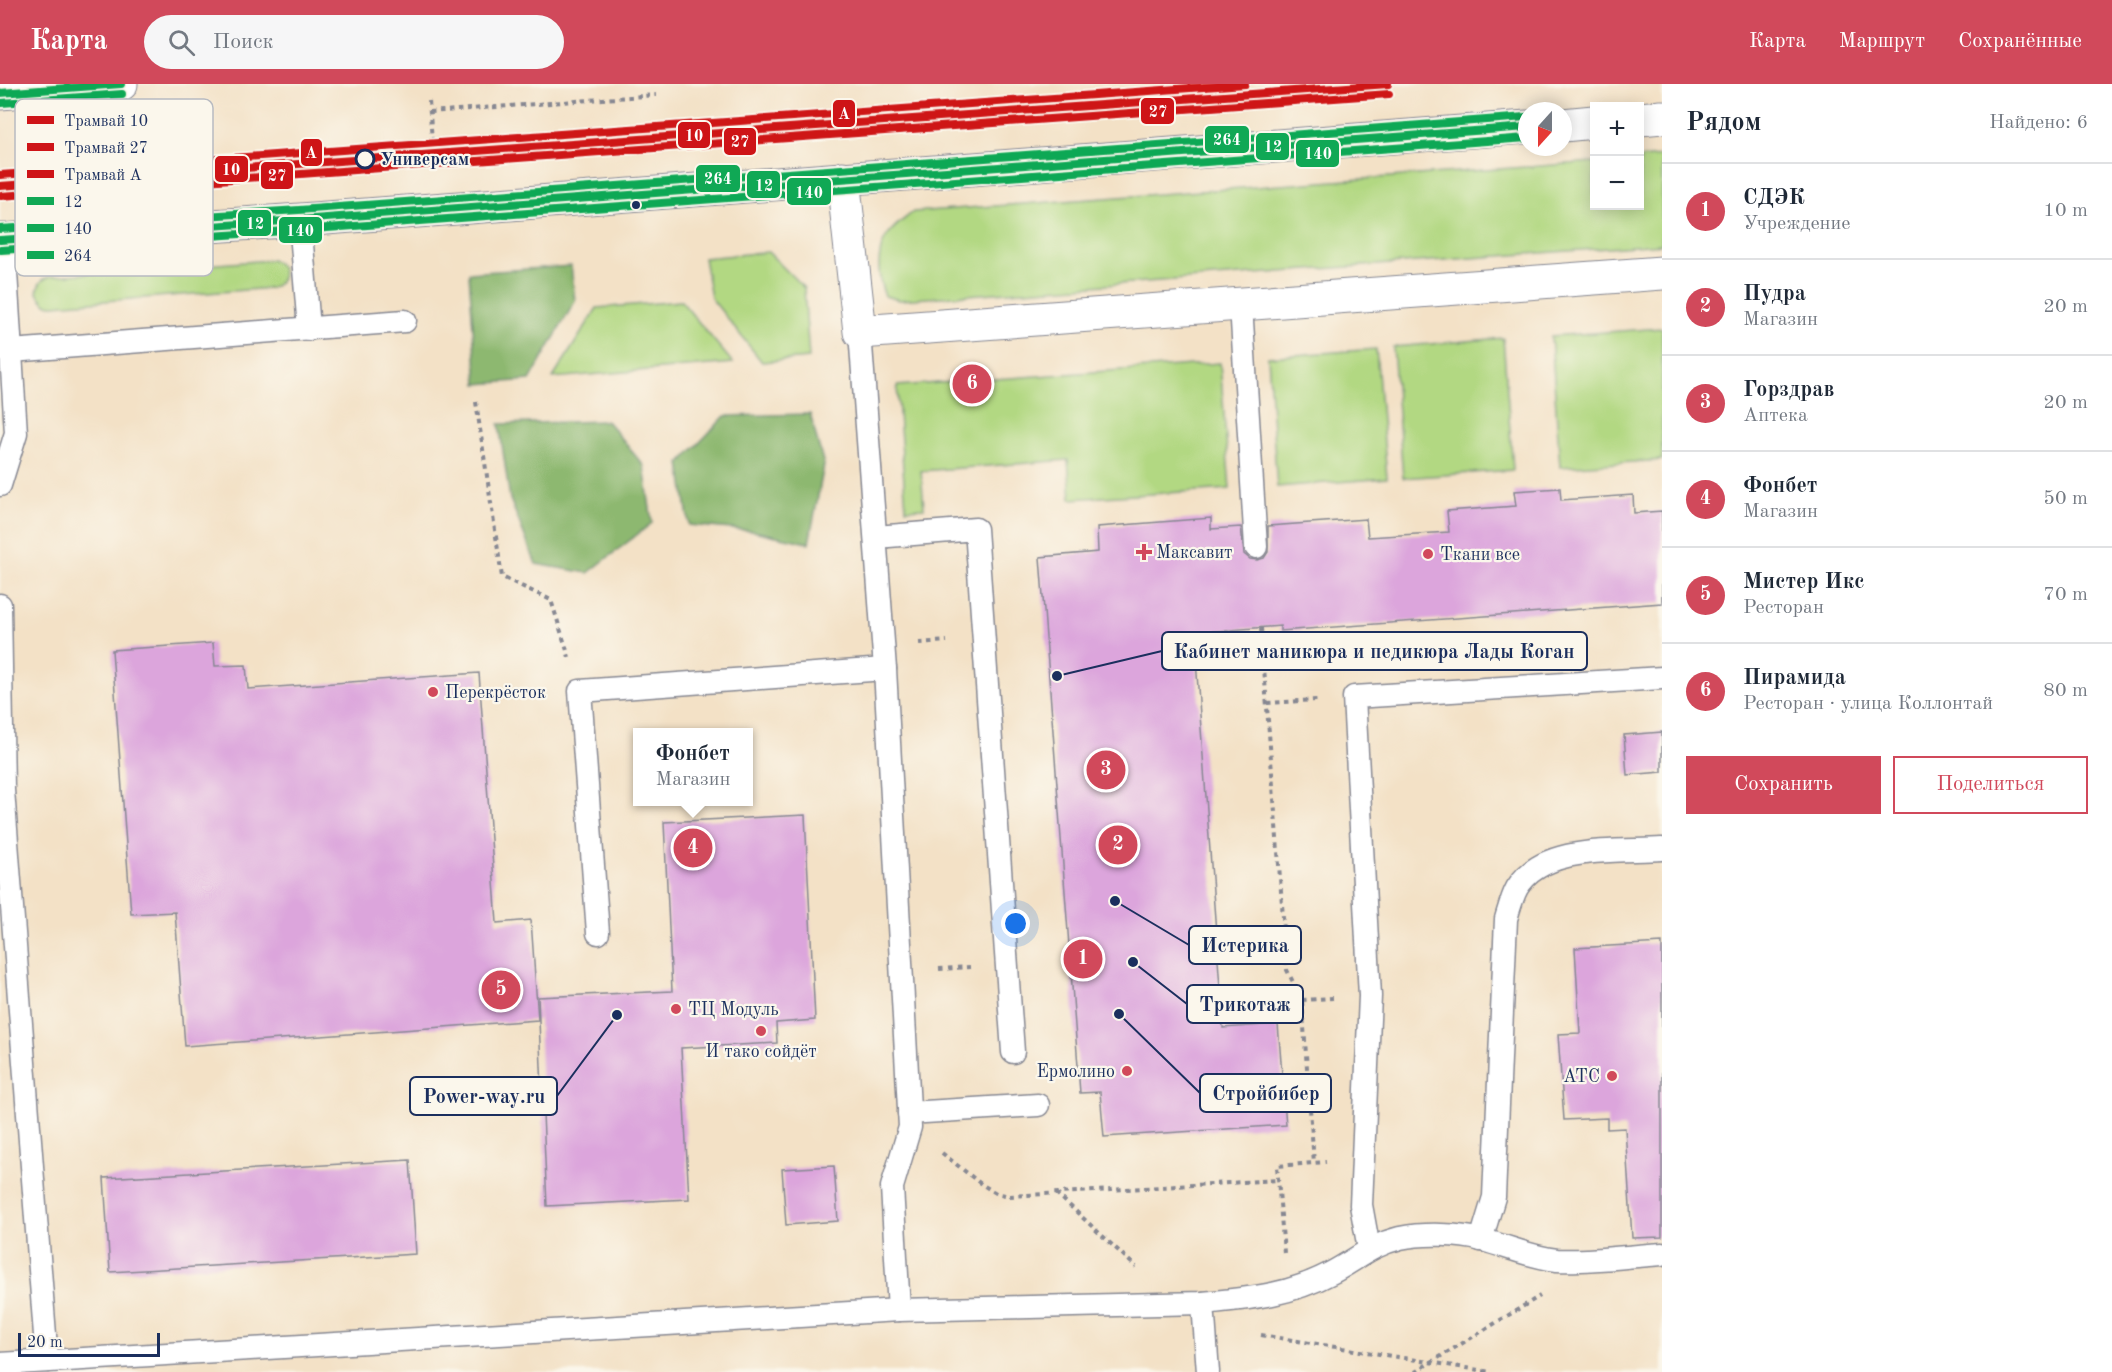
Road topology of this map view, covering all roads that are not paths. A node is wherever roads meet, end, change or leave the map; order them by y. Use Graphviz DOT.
graph roads {
  1 [pos="121,84"];
  2 [pos="0,93"];
  3 [pos="1662,117"];
  4 [pos="1644,119"];
  5 [pos="1590,122"];
  6 [pos="1572,123"];
  7 [pos="1518,128"];
  8 [pos="843,178"];
  9 [pos="300,220"];
  10 [pos="213,226"];
  11 [pos="2,240"];
  12 [pos="1662,273"];
  13 [pos="1241,305"];
  14 [pos="405,321"];
  15 [pos="309,329"];
  16 [pos="860,332"];
  17 [pos="11,351"];
  18 [pos="0,485"];
  19 [pos="876,537"];
  20 [pos="1256,547"];
  21 [pos="0,606"];
  22 [pos="885,669"];
  23 [pos="1662,678"];
  24 [pos="1,790"];
  25 [pos="1662,849"];
  26 [pos="598,933"];
  27 [pos="1013,1052"];
  28 [pos="1038,1105"];
  29 [pos="910,1120"];
  30 [pos="1481,1240"];
  31 [pos="1369,1249"];
  32 [pos="1662,1254"];
  33 [pos="1203,1303"];
  34 [pos="899,1311"];
  35 [pos="46,1361"];
  36 [pos="0,1364"];
  37 [pos="1208,1372"];
  1 -- 2 [label="main road"];
  3 -- 4 [label="main road"];
  5 -- 6 [label="main road"];
  7 -- 8 [label="main road"];
  8 -- 9 [label="main road"];
  8 -- 16 [label="main road"];
  9 -- 10 [label="main road"];
  9 -- 15 [label="lane"];
  11 -- 17 [label="lane"];
  12 -- 13 [label="main road"];
  13 -- 16 [label="main road"];
  13 -- 20 [label="lane"];
  14 -- 15 [label="lane"];
  15 -- 17 [label="lane"];
  16 -- 19 [label="lane"];
  17 -- 18 [label="lane"];
  19 -- 22 [label="lane"];
  19 -- 27 [label="lane"];
  21 -- 24 [label="lane"];
  22 -- 26 [label="lane"];
  22 -- 29 [label="lane"];
  23 -- 31 [label="lane"];
  24 -- 35 [label="lane"];
  25 -- 30 [label="lane"];
  28 -- 29 [label="lane"];
  29 -- 34 [label="lane"];
  30 -- 31 [label="lane"];
  30 -- 32 [label="lane"];
  31 -- 33 [label="lane"];
  33 -- 34 [label="lane"];
  33 -- 37 [label="lane"];
  34 -- 35 [label="lane"];
  35 -- 36 [label="lane"];
}
